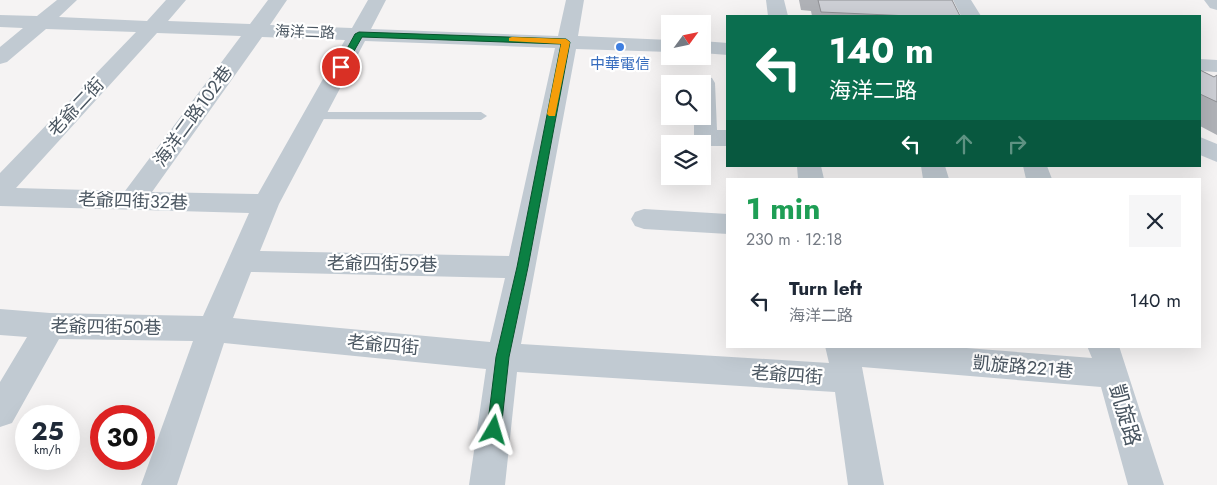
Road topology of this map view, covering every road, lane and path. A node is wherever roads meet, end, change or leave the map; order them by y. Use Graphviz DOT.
graph roads {
  1 [pos="68,0"];
  2 [pos="177,0"];
  3 [pos="278,0"];
  4 [pos="378,0"];
  5 [pos="575,0"];
  6 [pos="775,0"];
  7 [pos="962,0"];
  8 [pos="1213,0"];
  9 [pos="1217,4"];
  10 [pos="778,15"];
  11 [pos="970,15"];
  12 [pos="0,21"];
  13 [pos="44,22"];
  14 [pos="152,26"];
  15 [pos="255,30"];
  16 [pos="359,34"];
  17 [pos="566,42"];
  18 [pos="661,46"];
  19 [pos="711,48"];
  20 [pos="726,49"];
  21 [pos="0,58"];
  22 [pos="1201,65"];
  23 [pos="1217,66"];
  24 [pos="314,116"];
  25 [pos="481,116"];
  26 [pos="706,125"];
  27 [pos="726,138"];
  28 [pos="1201,146"];
  29 [pos="1217,154"];
  30 [pos="0,189"];
  31 [pos="0,197"];
  32 [pos="132,201"];
  33 [pos="266,204"];
  34 [pos="644,219"];
  35 [pos="726,224"];
  36 [pos="241,261"];
  37 [pos="522,267"];
  38 [pos="0,322"];
  39 [pos="50,326"];
  40 [pos="212,329"];
  41 [pos="977,355"];
  42 [pos="503,357"];
  43 [pos="844,359"];
  44 [pos="1108,360"];
  45 [pos="0,412"];
  46 [pos="159,485"];
  47 [pos="487,485"];
  48 [pos="866,485"];
  49 [pos="1146,485"];
  1 -- 13 [label="street"];
  2 -- 14 [label="street, 老爺二街"];
  3 -- 15 [label="street, 海洋二路102巷"];
  4 -- 16 [label="street"];
  5 -- 17 [label="street"];
  6 -- 10 [label="street"];
  7 -- 11 [label="street"];
  8 -- 9 [label="street"];
  12 -- 13 [label="street, 海洋二路"];
  13 -- 14 [label="street, 海洋二路"];
  13 -- 21 [label="street"];
  14 -- 15 [label="street, 海洋二路"];
  14 -- 30 [label="street, 老爺二街"];
  15 -- 16 [label="street, 海洋二路"];
  15 -- 32 [label="street, 海洋二路102巷"];
  16 -- 17 [label="street, 海洋二路"];
  16 -- 24 [label="street"];
  17 -- 18 [label="street, 海洋二路"];
  17 -- 37 [label="street"];
  19 -- 20 [label="street"];
  22 -- 23 [label="street"];
  24 -- 25 [label="lane"];
  24 -- 33 [label="street"];
  26 -- 27 [label="street"];
  28 -- 29 [label="street"];
  31 -- 32 [label="street, 老爺四街32巷"];
  32 -- 33 [label="street, 老爺四街32巷"];
  33 -- 36 [label="street"];
  34 -- 35 [label="street"];
  36 -- 37 [label="street, 老爺四街59巷"];
  36 -- 40 [label="street"];
  37 -- 42 [label="street"];
  38 -- 39 [label="street, 老爺四街50巷"];
  39 -- 40 [label="street, 老爺四街50巷"];
  39 -- 45 [label="street"];
  40 -- 42 [label="street, 老爺四街"];
  40 -- 46 [label="street"];
  41 -- 43 [label="street, 凱旋路221巷"];
  41 -- 44 [label="street, 凱旋路221巷"];
  42 -- 43 [label="street, 老爺四街"];
  42 -- 47 [label="street"];
  43 -- 48 [label="street"];
  44 -- 49 [label="street, 凱旋路"];
}
